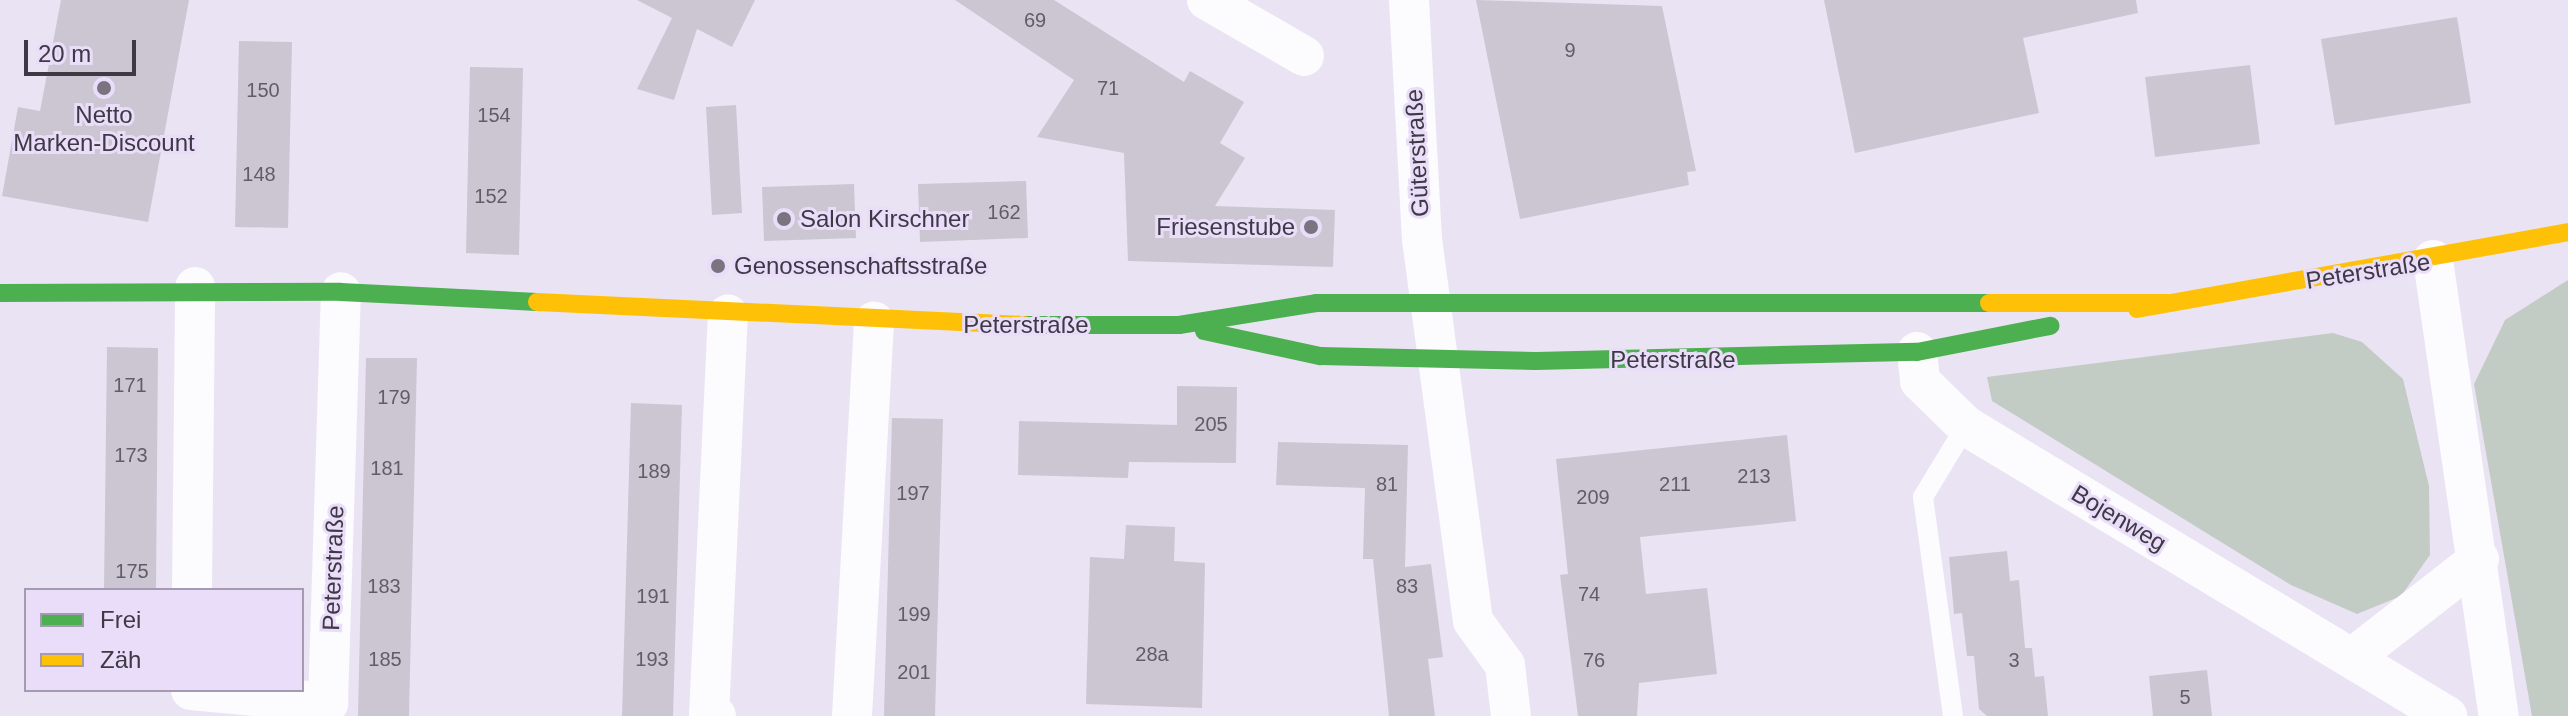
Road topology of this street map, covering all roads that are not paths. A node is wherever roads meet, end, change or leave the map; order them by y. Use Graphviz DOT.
graph roads {
  1 [pos="1207,0"];
  2 [pos="1409,0"];
  3 [pos="1304,56"];
  4 [pos="2568,232"];
  5 [pos="2433,260"];
  6 [pos="45,270"];
  7 [pos="195,287"];
  8 [pos="341,292"];
  9 [pos="0,293"];
  10 [pos="2167,303"];
  11 [pos="1433,306"];
  12 [pos="728,314"];
  13 [pos="874,322"];
  14 [pos="1179,325"];
  15 [pos="1917,352"];
  16 [pos="1440,359"];
  17 [pos="1966,426"];
  18 [pos="2479,559"];
  19 [pos="192,588"];
  20 [pos="2352,658"];
  21 [pos="212,692"];
  22 [pos="716,716"];
  23 [pos="852,716"];
  24 [pos="1511,716"];
  25 [pos="1953,716"];
  26 [pos="2447,716"];
  27 [pos="2499,716"];
  1 -- 3 [label="street"];
  2 -- 11 [label="street, Güterstraße"];
  4 -- 5 [label="main road, Peterstraße"];
  5 -- 10 [label="main road, Peterstraße"];
  5 -- 18 [label="street"];
  6 -- 7 [label="main road, Peterstraße"];
  7 -- 8 [label="main road, Peterstraße"];
  7 -- 9 [label="main road, Peterstraße"];
  7 -- 19 [label="street"];
  8 -- 12 [label="main road, Peterstraße"];
  8 -- 21 [label="street, Peterstraße"];
  10 -- 11 [label="main road, Peterstraße"];
  10 -- 15 [label="main road, Peterstraße"];
  11 -- 14 [label="main road, Peterstraße"];
  11 -- 16 [label="street, Güterstraße"];
  12 -- 13 [label="main road, Peterstraße"];
  12 -- 22 [label="street"];
  13 -- 14 [label="main road, Peterstraße"];
  13 -- 23 [label="street"];
  14 -- 16 [label="main road, Peterstraße"];
  15 -- 16 [label="main road, Peterstraße"];
  15 -- 17 [label="street, Bojenweg"];
  16 -- 24 [label="street"];
  17 -- 20 [label="street, Bojenweg"];
  17 -- 25 [label="lane"];
  18 -- 20 [label="street"];
  18 -- 27 [label="street"];
  20 -- 26 [label="street, Bojenweg"];
}
